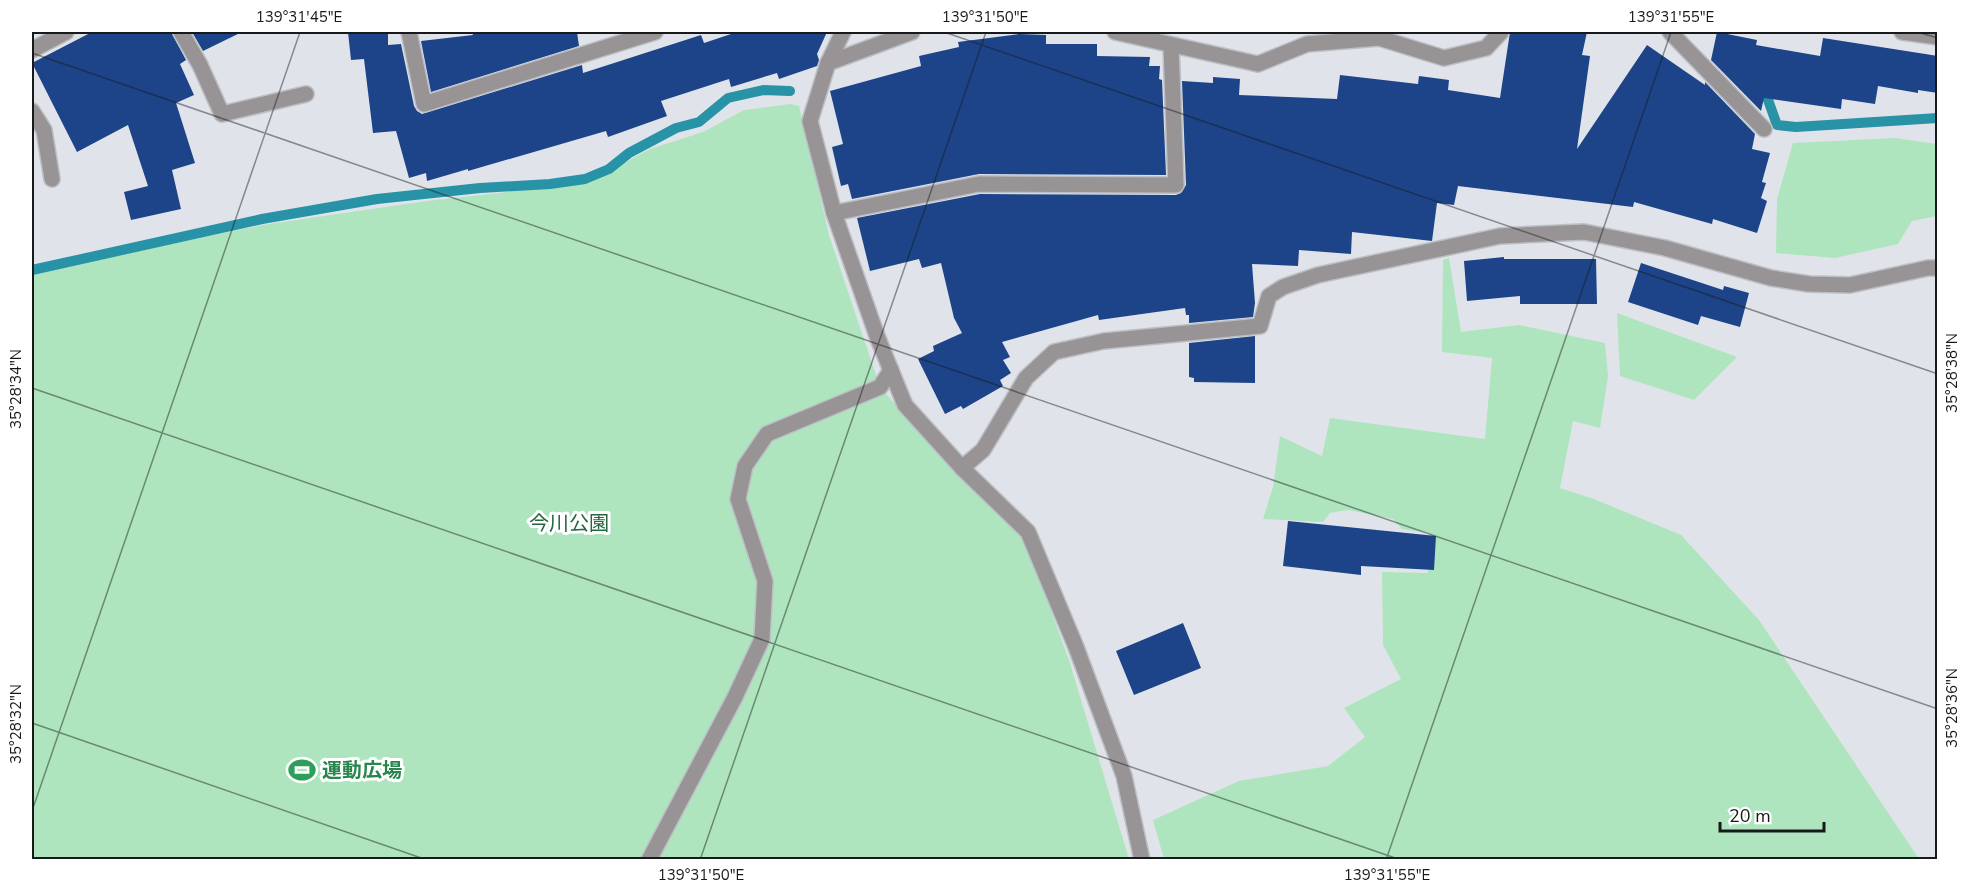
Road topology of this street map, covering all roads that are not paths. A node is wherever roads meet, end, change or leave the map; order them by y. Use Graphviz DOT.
graph roads {
  1 [pos="66,32"];
  2 [pos="181,32"];
  3 [pos="409,32"];
  4 [pos="655,32"];
  5 [pos="843,32"];
  6 [pos="912,32"];
  7 [pos="1115,32"];
  8 [pos="1501,32"];
  9 [pos="1670,32"];
  10 [pos="1902,32"];
  11 [pos="1938,37"];
  12 [pos="1171,45"];
  13 [pos="32,50"];
  14 [pos="828,63"];
  15 [pos="306,94"];
  16 [pos="32,111"];
  17 [pos="1764,129"];
  18 [pos="52,179"];
  19 [pos="834,213"];
  20 [pos="1938,268"];
  21 [pos="891,370"];
  22 [pos="962,468"];
  23 [pos="649,860"];
  24 [pos="1142,860"];
  1 -- 13 [label="street"];
  2 -- 15 [label="street"];
  3 -- 4 [label="street"];
  5 -- 14 [label="street"];
  6 -- 14 [label="street"];
  7 -- 12 [label="street"];
  8 -- 12 [label="street"];
  9 -- 17 [label="street"];
  10 -- 11 [label="street"];
  12 -- 19 [label="street"];
  14 -- 19 [label="street"];
  16 -- 18 [label="street"];
  19 -- 21 [label="street"];
  20 -- 22 [label="street"];
  21 -- 22 [label="street"];
  21 -- 23 [label="street"];
  22 -- 24 [label="street"];
}
